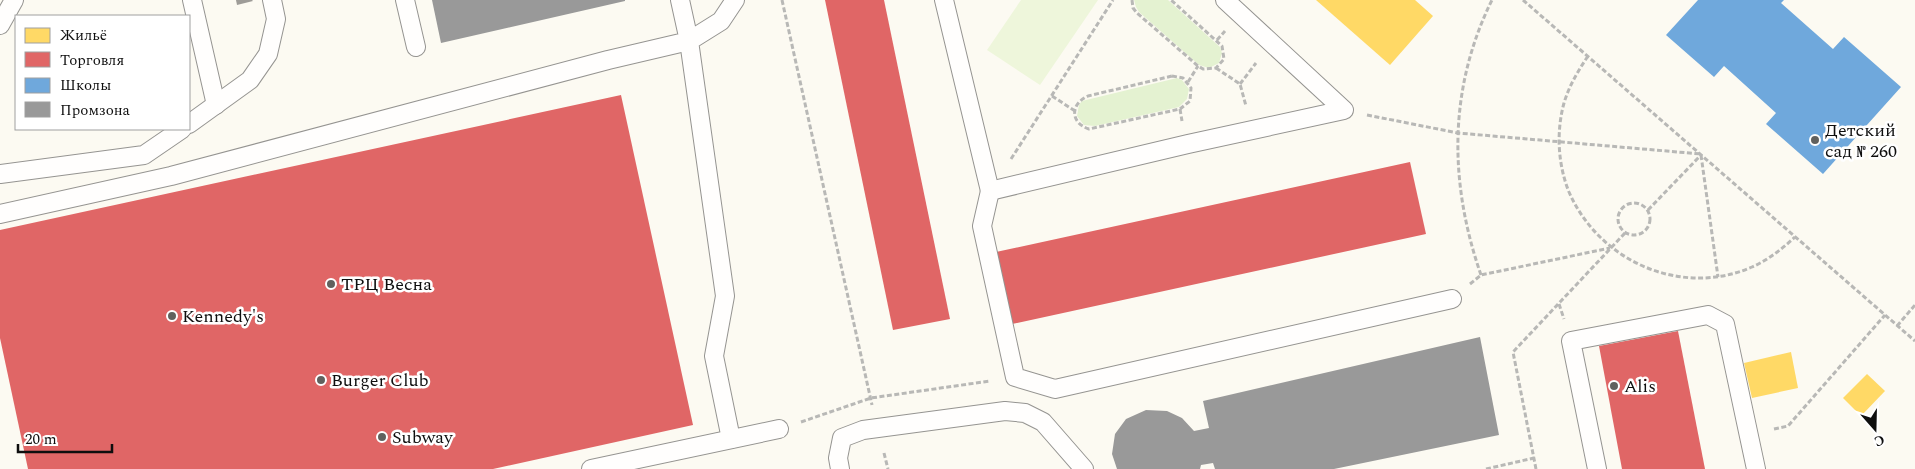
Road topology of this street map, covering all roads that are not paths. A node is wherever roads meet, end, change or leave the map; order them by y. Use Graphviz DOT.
graph roads {
  1 [pos="14,0"];
  2 [pos="192,0"];
  3 [pos="272,0"];
  4 [pos="405,0"];
  5 [pos="680,0"];
  6 [pos="735,0"];
  7 [pos="944,0"];
  8 [pos="1225,0"];
  9 [pos="0,25"];
  10 [pos="689,41"];
  11 [pos="416,47"];
  12 [pos="216,105"];
  13 [pos="190,123"];
  14 [pos="181,130"];
  15 [pos="0,174"];
  16 [pos="990,191"];
  17 [pos="0,214"];
  18 [pos="1452,299"];
  19 [pos="779,429"];
  20 [pos="730,439"];
  21 [pos="1067,449"];
  22 [pos="591,469"];
  23 [pos="840,469"];
  24 [pos="1072,469"];
  25 [pos="1084,469"];
  26 [pos="1597,469"];
  27 [pos="1756,469"];
  1 -- 9 [label="lane"];
  2 -- 12 [label="lane"];
  3 -- 12 [label="lane"];
  4 -- 11 [label="lane"];
  5 -- 10 [label="lane"];
  6 -- 10 [label="lane"];
  7 -- 16 [label="lane"];
  8 -- 16 [label="lane"];
  10 -- 17 [label="lane"];
  10 -- 20 [label="lane"];
  12 -- 13 [label="lane"];
  14 -- 15 [label="lane"];
  16 -- 18 [label="lane"];
  19 -- 20 [label="lane"];
  20 -- 22 [label="lane"];
  21 -- 23 [label="lane"];
  21 -- 24 [label="lane"];
  21 -- 25 [label="lane"];
  26 -- 27 [label="lane"];
}
